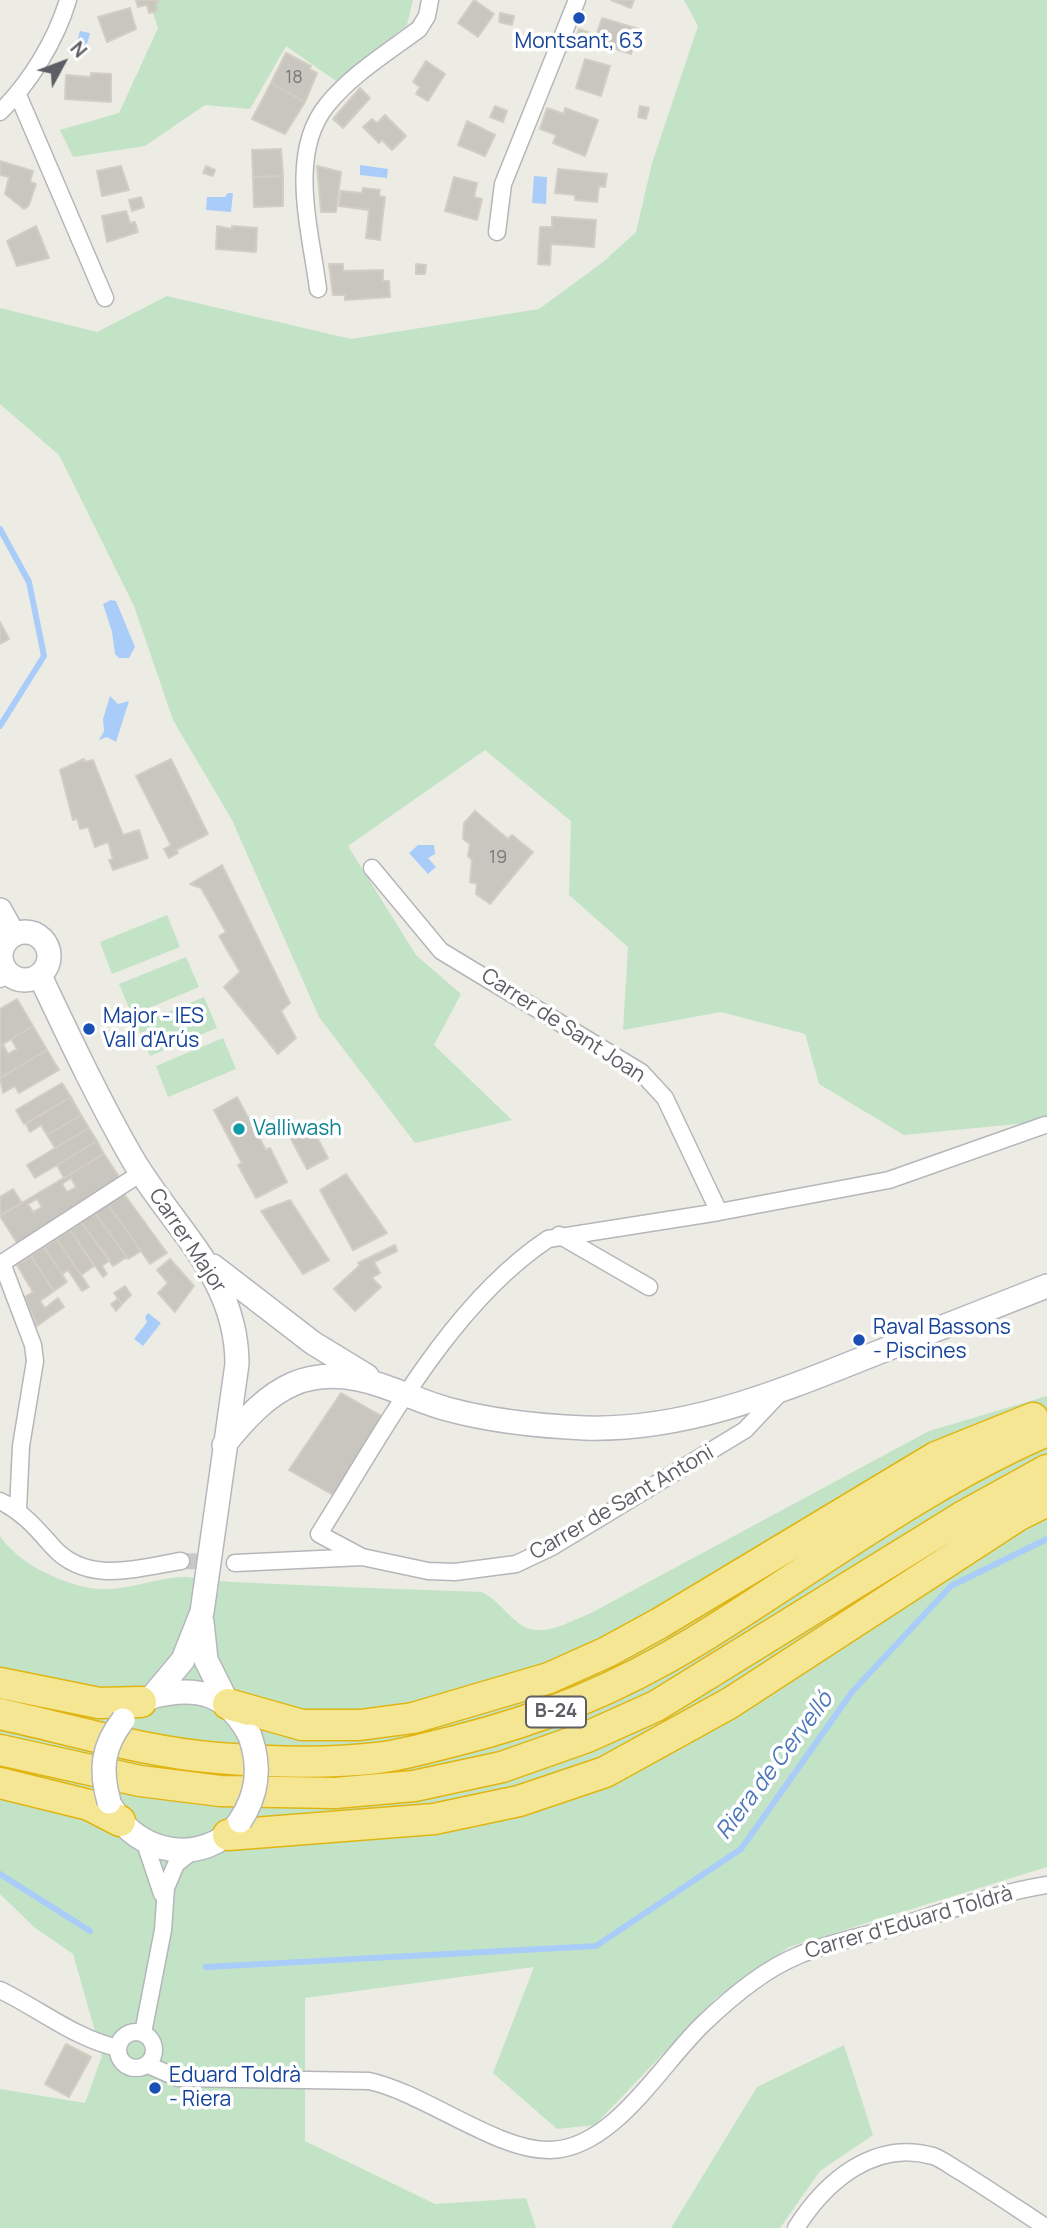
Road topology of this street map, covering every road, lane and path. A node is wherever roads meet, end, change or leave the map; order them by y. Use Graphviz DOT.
graph roads {
  1 [pos="68,0"];
  2 [pos="430,0"];
  3 [pos="577,0"];
  4 [pos="18,95"];
  5 [pos="0,112"];
  6 [pos="498,232"];
  7 [pos="318,289"];
  8 [pos="105,298"];
  9 [pos="372,868"];
  10 [pos="0,910"];
  11 [pos="14,935"];
  12 [pos="4,976"];
  13 [pos="40,976"];
  14 [pos="1045,1125"];
  15 [pos="141,1173"];
  16 [pos="719,1212"];
  17 [pos="559,1236"];
  18 [pos="204,1259"];
  19 [pos="1047,1286"];
  20 [pos="649,1287"];
  21 [pos="382,1385"];
  22 [pos="781,1392"];
  23 [pos="406,1395"];
  24 [pos="1047,1414"];
  25 [pos="1047,1431"];
  26 [pos="225,1445"];
  27 [pos="1047,1469"];
  28 [pos="1047,1501"];
  29 [pos="9,1505"];
  30 [pos="362,1557"];
  31 [pos="181,1561"];
  32 [pos="235,1563"];
  33 [pos="202,1612"];
  34 [pos="0,1683"];
  35 [pos="228,1704"];
  36 [pos="139,1706"];
  37 [pos="0,1714"];
  38 [pos="0,1750"];
  39 [pos="0,1783"];
  40 [pos="115,1812"];
  41 [pos="234,1828"];
  42 [pos="145,1843"];
  43 [pos="194,1850"];
  44 [pos="1047,1885"];
  45 [pos="164,1903"];
  46 [pos="0,1990"];
  47 [pos="143,2032"];
  48 [pos="118,2048"];
  49 [pos="148,2064"];
  50 [pos="796,2228"];
  51 [pos="1047,2228"];
  1 -- 4 [label="street"];
  2 -- 7 [label="street"];
  3 -- 6 [label="street"];
  4 -- 5 [label="street"];
  4 -- 8 [label="street"];
  9 -- 16 [label="street, Carrer de Sant Joan"];
  10 -- 11 [label="street"];
  11 -- 12 [label="street"];
  11 -- 13 [label="street"];
  12 -- 13 [label="street"];
  13 -- 15 [label="street, Carrer Major"];
  14 -- 16 [label="street"];
  15 -- 18 [label="street, Carrer Major"];
  15 -- 29 [label="street"];
  16 -- 17 [label="street"];
  17 -- 20 [label="street"];
  17 -- 23 [label="street"];
  18 -- 21 [label="street"];
  18 -- 26 [label="street, Carrer Major"];
  19 -- 22 [label="street"];
  21 -- 23 [label="street"];
  21 -- 26 [label="street"];
  22 -- 23 [label="street"];
  22 -- 30 [label="street, Carrer de Sant Antoni"];
  23 -- 30 [label="street"];
  24 -- 35 [label="highway"];
  25 -- 37 [label="highway, B-24"];
  26 -- 33 [label="street, Carrer Major"];
  27 -- 38 [label="highway, B-24"];
  28 -- 41 [label="highway"];
  29 -- 31 [label="street"];
  30 -- 32 [label="street, Carrer de Sant Antoni"];
  33 -- 35 [label="street, Carrer Major"];
  33 -- 36 [label="street, Carrer Major"];
  34 -- 36 [label="highway"];
  35 -- 36 [label="street"];
  35 -- 41 [label="street, bridge"];
  36 -- 40 [label="street, bridge"];
  39 -- 40 [label="highway"];
  40 -- 42 [label="street"];
  41 -- 43 [label="street"];
  42 -- 43 [label="street"];
  42 -- 45 [label="street"];
  43 -- 45 [label="street"];
  44 -- 49 [label="street, Carrer d'Eduard Toldrà"];
  45 -- 47 [label="street"];
  46 -- 48 [label="street"];
  47 -- 48 [label="street"];
  47 -- 49 [label="street"];
  48 -- 49 [label="street"];
  50 -- 51 [label="street"];
}
